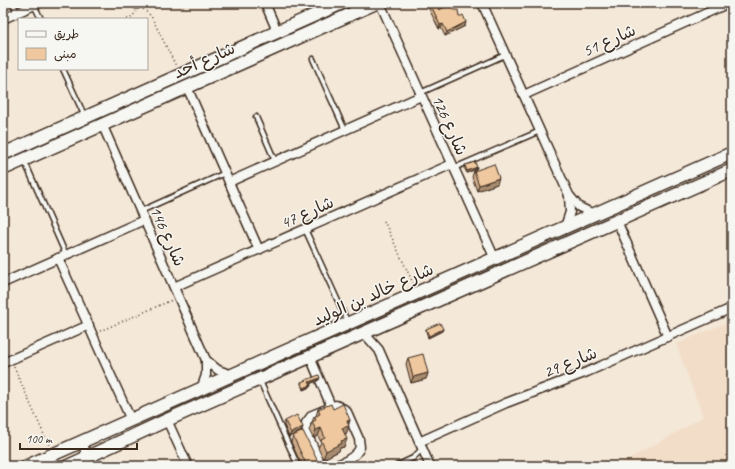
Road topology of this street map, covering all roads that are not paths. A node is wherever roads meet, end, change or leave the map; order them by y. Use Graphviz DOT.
graph roads {
  1 [pos="13,3"];
  2 [pos="265,3"];
  3 [pos="342,3"];
  4 [pos="380,3"];
  5 [pos="482,3"];
  6 [pos="729,3"];
  7 [pos="37,4"];
  8 [pos="371,4"];
  9 [pos="17,13"];
  10 [pos="41,18"];
  11 [pos="3,19"];
  12 [pos="277,31"];
  13 [pos="506,55"];
  14 [pos="313,59"];
  15 [pos="63,70"];
  16 [pos="187,87"];
  17 [pos="144,91"];
  18 [pos="420,94"];
  19 [pos="524,95"];
  20 [pos="151,103"];
  21 [pos="85,117"];
  22 [pos="256,117"];
  23 [pos="102,124"];
  24 [pos="345,130"];
  25 [pos="540,131"];
  26 [pos="732,153"];
  27 [pos="3,154"];
  28 [pos="24,160"];
  29 [pos="275,161"];
  30 [pos="452,166"];
  31 [pos="3,169"];
  32 [pos="732,170"];
  33 [pos="225,173"];
  34 [pos="229,182"];
  35 [pos="569,195"];
  36 [pos="140,211"];
  37 [pos="594,214"];
  38 [pos="144,220"];
  39 [pos="617,221"];
  40 [pos="565,227"];
  41 [pos="305,229"];
  42 [pos="259,250"];
  43 [pos="62,256"];
  44 [pos="495,259"];
  45 [pos="3,283"];
  46 [pos="174,287"];
  47 [pos="414,294"];
  48 [pos="392,304"];
  49 [pos="732,308"];
  50 [pos="418,309"];
  51 [pos="398,318"];
  52 [pos="348,323"];
  53 [pos="89,325"];
  54 [pos="377,327"];
  55 [pos="364,333"];
  56 [pos="668,337"];
  57 [pos="379,350"];
  58 [pos="310,357"];
  59 [pos="206,360"];
  60 [pos="3,363"];
  61 [pos="232,375"];
  62 [pos="259,379"];
  63 [pos="201,389"];
  64 [pos="331,406"];
  65 [pos="131,420"];
  66 [pos="167,420"];
  67 [pos="83,441"];
  68 [pos="420,445"];
  69 [pos="87,462"];
  70 [pos="27,466"];
  71 [pos="68,466"];
  72 [pos="188,466"];
  73 [pos="298,466"];
  74 [pos="396,466"];
  75 [pos="430,466"];
  1 -- 9 [label="lane"];
  2 -- 12 [label="street"];
  3 -- 12 [label="main road, شارع أحد"];
  4 -- 18 [label="street, شارع 126"];
  5 -- 13 [label="street"];
  6 -- 19 [label="street, شارع 51"];
  7 -- 9 [label="street"];
  7 -- 10 [label="lane"];
  8 -- 16 [label="main road, شارع أحد"];
  9 -- 11 [label="street"];
  12 -- 17 [label="main road, شارع أحد"];
  13 -- 18 [label="lane"];
  13 -- 19 [label="street"];
  14 -- 24 [label="lane"];
  15 -- 21 [label="lane"];
  16 -- 20 [label="main road, شارع أحد"];
  16 -- 33 [label="street"];
  17 -- 20 [label="main road"];
  17 -- 21 [label="main road, شارع أحد"];
  18 -- 24 [label="street"];
  18 -- 30 [label="street, شارع 126"];
  19 -- 25 [label="street"];
  20 -- 23 [label="main road, شارع أحد"];
  21 -- 27 [label="main road, شارع أحد"];
  22 -- 29 [label="lane"];
  23 -- 28 [label="main road, شارع أحد"];
  23 -- 36 [label="street, شارع 146"];
  24 -- 29 [label="street"];
  25 -- 30 [label="lane"];
  25 -- 35 [label="street"];
  26 -- 37 [label="main road, شارع خالد بن الوليد"];
  28 -- 31 [label="main road, شارع أحد"];
  28 -- 43 [label="lane"];
  29 -- 34 [label="street"];
  30 -- 41 [label="street, شارع 47"];
  30 -- 44 [label="street, شارع 126"];
  32 -- 39 [label="main road, شارع خالد بن الوليد"];
  33 -- 34 [label="street"];
  33 -- 36 [label="lane"];
  34 -- 42 [label="street"];
  35 -- 37 [label="street"];
  35 -- 40 [label="street"];
  36 -- 38 [label="street, شارع 146"];
  37 -- 40 [label="main road, شارع خالد بن الوليد"];
  38 -- 43 [label="street"];
  38 -- 46 [label="street, شارع 146"];
  39 -- 50 [label="main road, شارع خالد بن الوليد"];
  39 -- 56 [label="street"];
  40 -- 44 [label="main road, شارع خالد بن الوليد"];
  41 -- 42 [label="street, شارع 47"];
  41 -- 52 [label="lane"];
  42 -- 46 [label="street, شارع 47"];
  43 -- 45 [label="street"];
  43 -- 53 [label="street"];
  44 -- 47 [label="main road, شارع خالد بن الوليد"];
  46 -- 59 [label="street, شارع 146"];
  47 -- 48 [label="main road, شارع خالد بن الوليد"];
  47 -- 50 [label="main road"];
  48 -- 51 [label="main road"];
  48 -- 52 [label="main road, شارع خالد بن الوليد"];
  49 -- 56 [label="street, شارع 29"];
  50 -- 51 [label="main road, شارع خالد بن الوليد"];
  51 -- 54 [label="main road, شارع خالد بن الوليد"];
  52 -- 61 [label="main road, شارع خالد بن الوليد"];
  53 -- 60 [label="street"];
  53 -- 65 [label="street"];
  54 -- 55 [label="main road, شارع خالد بن الوليد"];
  54 -- 57 [label="street"];
  55 -- 57 [label="street"];
  55 -- 58 [label="main road, شارع خالد بن الوليد"];
  56 -- 68 [label="street, شارع 29"];
  57 -- 68 [label="street"];
  58 -- 62 [label="main road, شارع خالد بن الوليد"];
  58 -- 64 [label="street"];
  59 -- 61 [label="street"];
  59 -- 63 [label="street, شارع 146"];
  61 -- 63 [label="main road, شارع خالد بن الوليد"];
  62 -- 66 [label="main road, شارع خالد بن الوليد"];
  62 -- 73 [label="lane"];
  63 -- 65 [label="main road, شارع خالد بن الوليد"];
  64 -- 64 [label="street"];
  65 -- 67 [label="main road, شارع خالد بن الوليد"];
  66 -- 69 [label="main road, شارع خالد بن الوليد"];
  66 -- 72 [label="street"];
  67 -- 69 [label="street"];
  67 -- 70 [label="main road, شارع خالد بن الوليد"];
  68 -- 74 [label="lane"];
  68 -- 75 [label="street"];
  69 -- 71 [label="main road, شارع خالد بن الوليد"];
}
